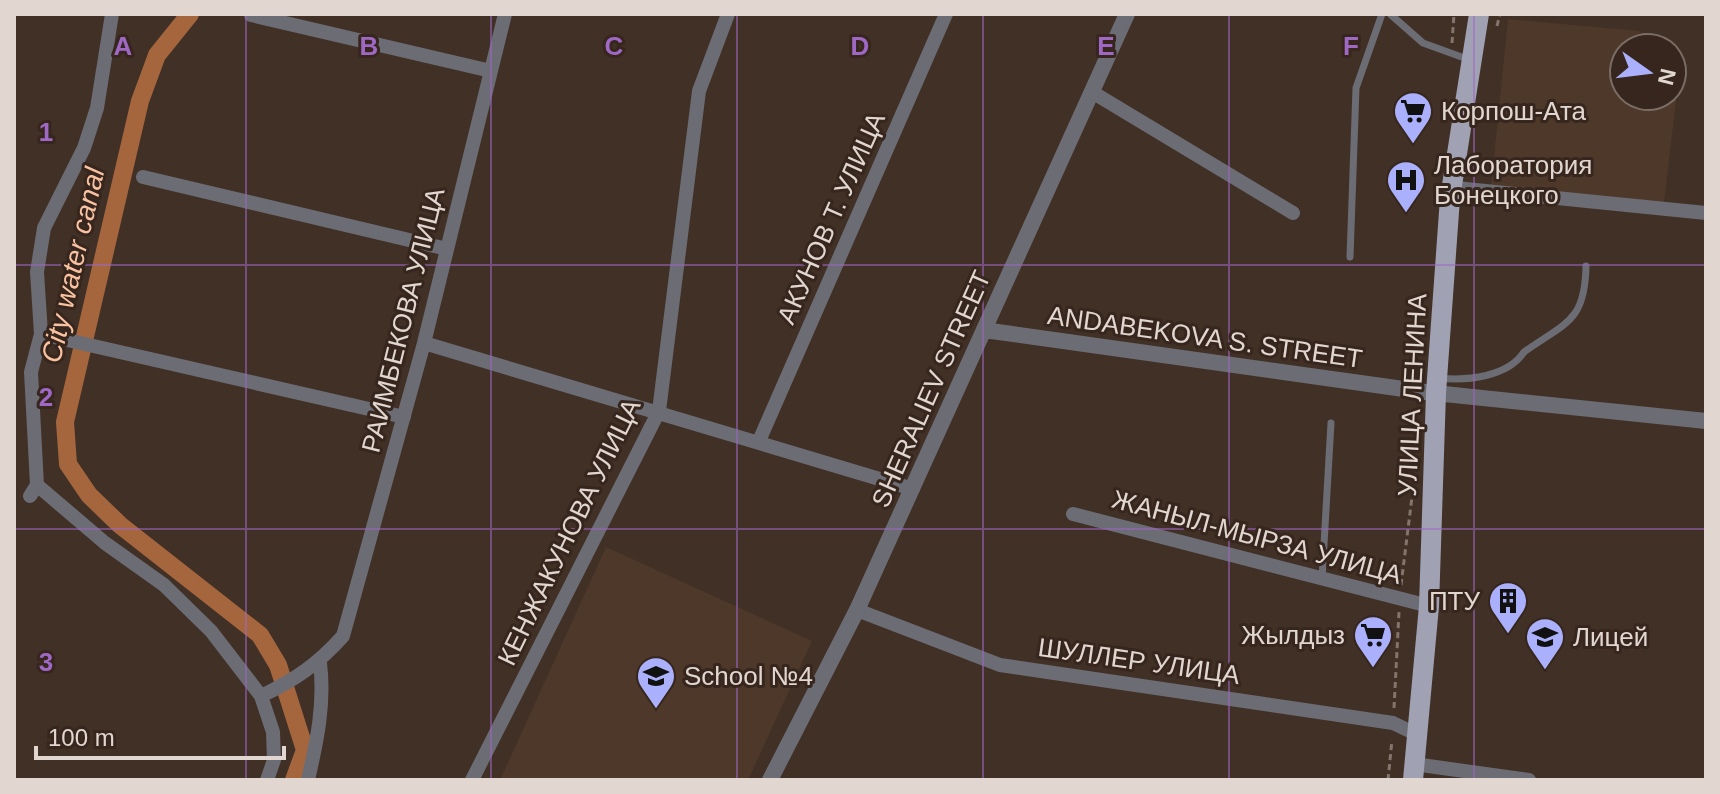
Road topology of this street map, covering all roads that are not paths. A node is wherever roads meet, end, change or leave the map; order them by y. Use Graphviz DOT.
graph roads {
  1 [pos="112,14"];
  2 [pos="505,14"];
  3 [pos="728,14"];
  4 [pos="946,14"];
  5 [pos="1127,14"];
  6 [pos="1382,14"];
  7 [pos="1390,14"];
  8 [pos="1479,14"];
  9 [pos="251,15"];
  10 [pos="1472,60"];
  11 [pos="491,71"];
  12 [pos="1092,92"];
  13 [pos="143,177"];
  14 [pos="1450,198"];
  15 [pos="1293,213"];
  16 [pos="1706,213"];
  17 [pos="447,249"];
  18 [pos="1350,257"];
  19 [pos="1586,266"];
  20 [pos="984,330"];
  21 [pos="41,334"];
  22 [pos="424,343"];
  23 [pos="1436,386"];
  24 [pos="659,411"];
  25 [pos="404,417"];
  26 [pos="1706,421"];
  27 [pos="1331,423"];
  28 [pos="759,441"];
  29 [pos="913,489"];
  30 [pos="1073,514"];
  31 [pos="1322,579"];
  32 [pos="1429,606"];
  33 [pos="857,610"];
  34 [pos="320,663"];
  35 [pos="261,696"];
  36 [pos="1418,735"];
  37 [pos="1414,772"];
  38 [pos="267,780"];
  39 [pos="308,780"];
  40 [pos="472,780"];
  41 [pos="770,780"];
  42 [pos="1529,780"];
  1 -- 21 [label="street"];
  2 -- 11 [label="street, РАИМБЕКОВА УЛИЦА"];
  3 -- 24 [label="street, КЕНЖАКУНОВА УЛИЦА"];
  4 -- 28 [label="street, АКУНОВ Т. УЛИЦА"];
  5 -- 12 [label="street, SHERALIEV STREET"];
  6 -- 18 [label="lane"];
  7 -- 10 [label="lane"];
  8 -- 10 [label="main road, УЛИЦА ЛЕНИНА"];
  9 -- 11 [label="street"];
  10 -- 14 [label="main road, УЛИЦА ЛЕНИНА"];
  11 -- 17 [label="street, РАИМБЕКОВА УЛИЦА"];
  12 -- 15 [label="street"];
  12 -- 20 [label="street, SHERALIEV STREET"];
  13 -- 17 [label="street"];
  14 -- 16 [label="street"];
  14 -- 23 [label="main road, УЛИЦА ЛЕНИНА"];
  17 -- 22 [label="street, РАИМБЕКОВА УЛИЦА"];
  19 -- 23 [label="lane"];
  20 -- 23 [label="street, ANDABEKOVA S. STREET"];
  20 -- 29 [label="street, SHERALIEV STREET"];
  21 -- 25 [label="street"];
  21 -- 35 [label="street"];
  22 -- 24 [label="street"];
  22 -- 25 [label="street, РАИМБЕКОВА УЛИЦА"];
  23 -- 26 [label="street, ANDABEKOVA S. STREET"];
  23 -- 32 [label="main road, УЛИЦА ЛЕНИНА"];
  24 -- 28 [label="street"];
  24 -- 40 [label="street, КЕНЖАКУНОВА УЛИЦА"];
  25 -- 34 [label="street, РАИМБЕКОВА УЛИЦА"];
  27 -- 31 [label="lane"];
  28 -- 29 [label="street"];
  29 -- 33 [label="street, SHERALIEV STREET"];
  30 -- 31 [label="street, ЖАНЫЛ-МЫРЗА УЛИЦА"];
  31 -- 32 [label="street, ЖАНЫЛ-МЫРЗА УЛИЦА"];
  32 -- 36 [label="main road, УЛИЦА ЛЕНИНА"];
  33 -- 36 [label="street, ШУЛЛЕР УЛИЦА"];
  33 -- 41 [label="street, SHERALIEV STREET"];
  34 -- 35 [label="street"];
  34 -- 39 [label="street"];
  35 -- 38 [label="street"];
  36 -- 37 [label="main road, УЛИЦА ЛЕНИНА"];
  37 -- 42 [label="street"];
}
